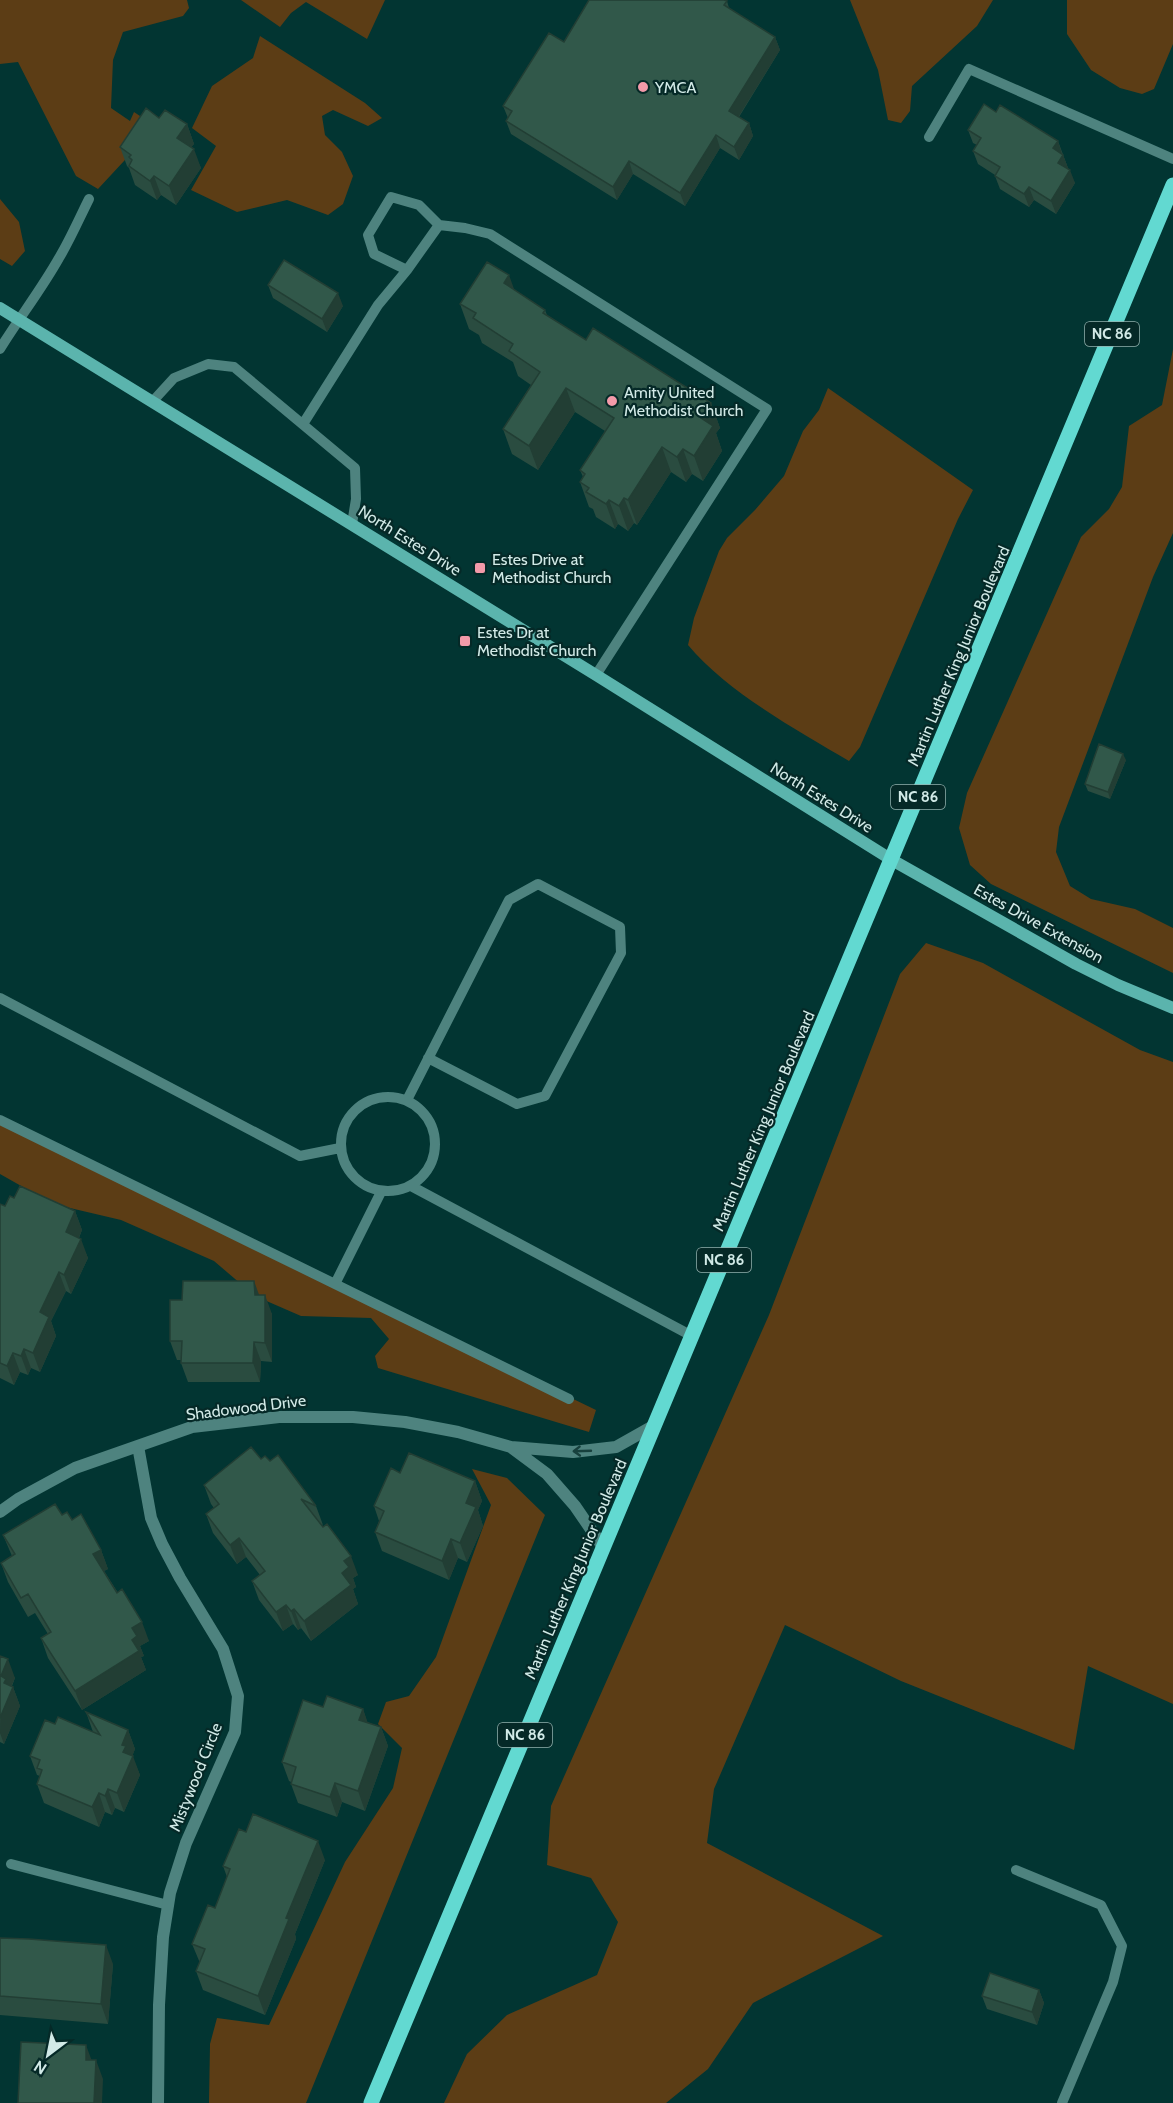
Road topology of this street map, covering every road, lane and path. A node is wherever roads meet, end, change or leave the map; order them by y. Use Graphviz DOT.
graph roads {
  1 [pos="929,137"];
  2 [pos="1173,159"];
  3 [pos="1173,185"];
  4 [pos="89,199"];
  5 [pos="439,225"];
  6 [pos="407,270"];
  7 [pos="0,308"];
  8 [pos="18,319"];
  9 [pos="0,349"];
  10 [pos="153,401"];
  11 [pos="303,424"];
  12 [pos="352,524"];
  13 [pos="597,675"];
  14 [pos="892,860"];
  15 [pos="0,998"];
  16 [pos="1173,1008"];
  17 [pos="428,1058"];
  18 [pos="407,1100"];
  19 [pos="0,1120"];
  20 [pos="340,1148"];
  21 [pos="411,1186"];
  22 [pos="381,1192"];
  23 [pos="335,1284"];
  24 [pos="692,1336"];
  25 [pos="569,1399"];
  26 [pos="655,1425"];
  27 [pos="138,1446"];
  28 [pos="511,1447"];
  29 [pos="0,1512"];
  30 [pos="603,1547"];
  31 [pos="10,1864"];
  32 [pos="1016,1870"];
  33 [pos="168,1905"];
  34 [pos="158,2103"];
  35 [pos="370,2103"];
  36 [pos="1062,2103"];
  1 -- 2 [label="lane"];
  3 -- 14 [label="main road, Martin Luther King Junior Boulevard / NC 86"];
  4 -- 8 [label="lane"];
  5 -- 6 [label="lane"];
  5 -- 6 [label="lane"];
  5 -- 13 [label="lane"];
  6 -- 11 [label="lane"];
  7 -- 8 [label="main road, North Estes Drive"];
  8 -- 9 [label="lane"];
  8 -- 10 [label="main road, North Estes Drive"];
  10 -- 11 [label="lane"];
  10 -- 12 [label="main road, North Estes Drive"];
  11 -- 12 [label="lane"];
  12 -- 13 [label="main road, North Estes Drive"];
  13 -- 14 [label="main road, North Estes Drive"];
  14 -- 16 [label="main road, Estes Drive Extension"];
  14 -- 24 [label="main road, Martin Luther King Junior Boulevard / NC 86"];
  15 -- 20 [label="lane"];
  17 -- 17 [label="lane"];
  17 -- 18 [label="lane"];
  18 -- 20 [label="lane"];
  18 -- 21 [label="lane"];
  19 -- 23 [label="lane"];
  20 -- 22 [label="lane"];
  21 -- 22 [label="lane"];
  21 -- 24 [label="lane"];
  22 -- 23 [label="lane"];
  23 -- 25 [label="lane"];
  24 -- 26 [label="main road, Martin Luther King Junior Boulevard / NC 86"];
  26 -- 28 [label="street, Shadowood Drive, one-way"];
  26 -- 30 [label="main road, Martin Luther King Junior Boulevard / NC 86"];
  27 -- 28 [label="street, Shadowood Drive"];
  27 -- 29 [label="street, Shadowood Drive"];
  27 -- 33 [label="street, Mistywood Circle"];
  28 -- 30 [label="street, Shadowood Drive"];
  30 -- 35 [label="main road, Martin Luther King Junior Boulevard / NC 86"];
  31 -- 33 [label="lane"];
  32 -- 36 [label="lane"];
  33 -- 34 [label="street, Mistywood Circle"];
}
